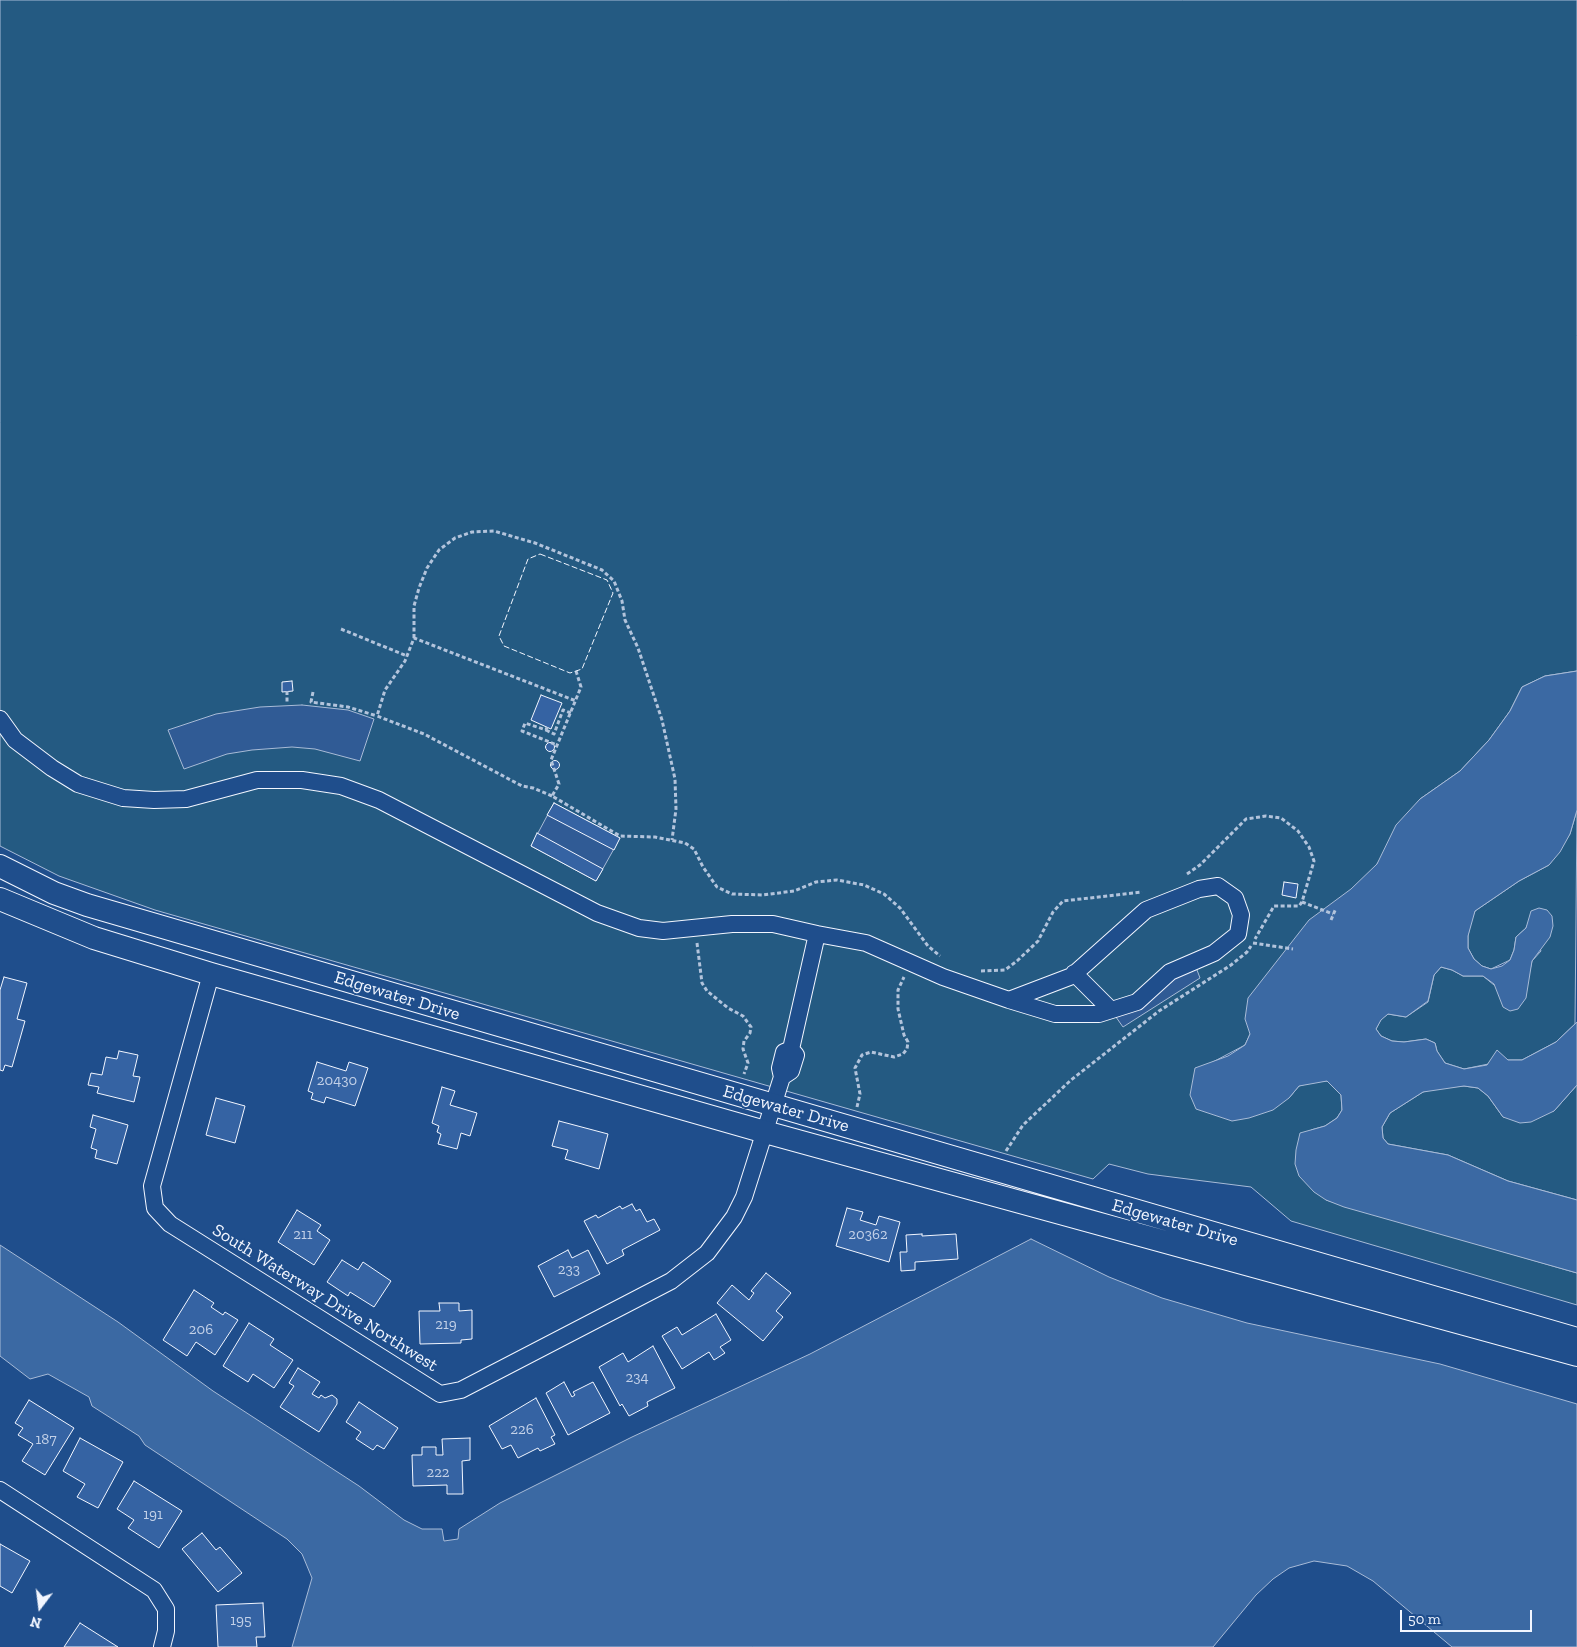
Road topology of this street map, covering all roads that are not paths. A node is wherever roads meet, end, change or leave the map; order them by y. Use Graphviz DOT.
graph roads {
  1 [pos="0,719"];
  2 [pos="0,866"];
  3 [pos="0,899"];
  4 [pos="818,934"];
  5 [pos="1074,973"];
  6 [pos="211,974"];
  7 [pos="1009,1000"];
  8 [pos="1111,1010"];
  9 [pos="773,1105"];
  10 [pos="765,1132"];
  11 [pos="1577,1339"];
  12 [pos="1577,1355"];
  13 [pos="0,1490"];
  14 [pos="162,1647"];
  1 -- 4 [label="street"];
  2 -- 9 [label="street, Edgewater Drive"];
  3 -- 6 [label="street, Edgewater Drive"];
  4 -- 7 [label="street"];
  4 -- 9 [label="street, South Waterway Drive Northwest"];
  5 -- 7 [label="street"];
  5 -- 8 [label="street"];
  5 -- 8 [label="street"];
  6 -- 10 [label="street, Edgewater Drive"];
  6 -- 10 [label="street, South Waterway Drive Northwest"];
  7 -- 8 [label="street"];
  9 -- 10 [label="street, South Waterway Drive Northwest"];
  9 -- 11 [label="street, Edgewater Drive"];
  10 -- 12 [label="street, Edgewater Drive"];
  13 -- 14 [label="street"];
}
